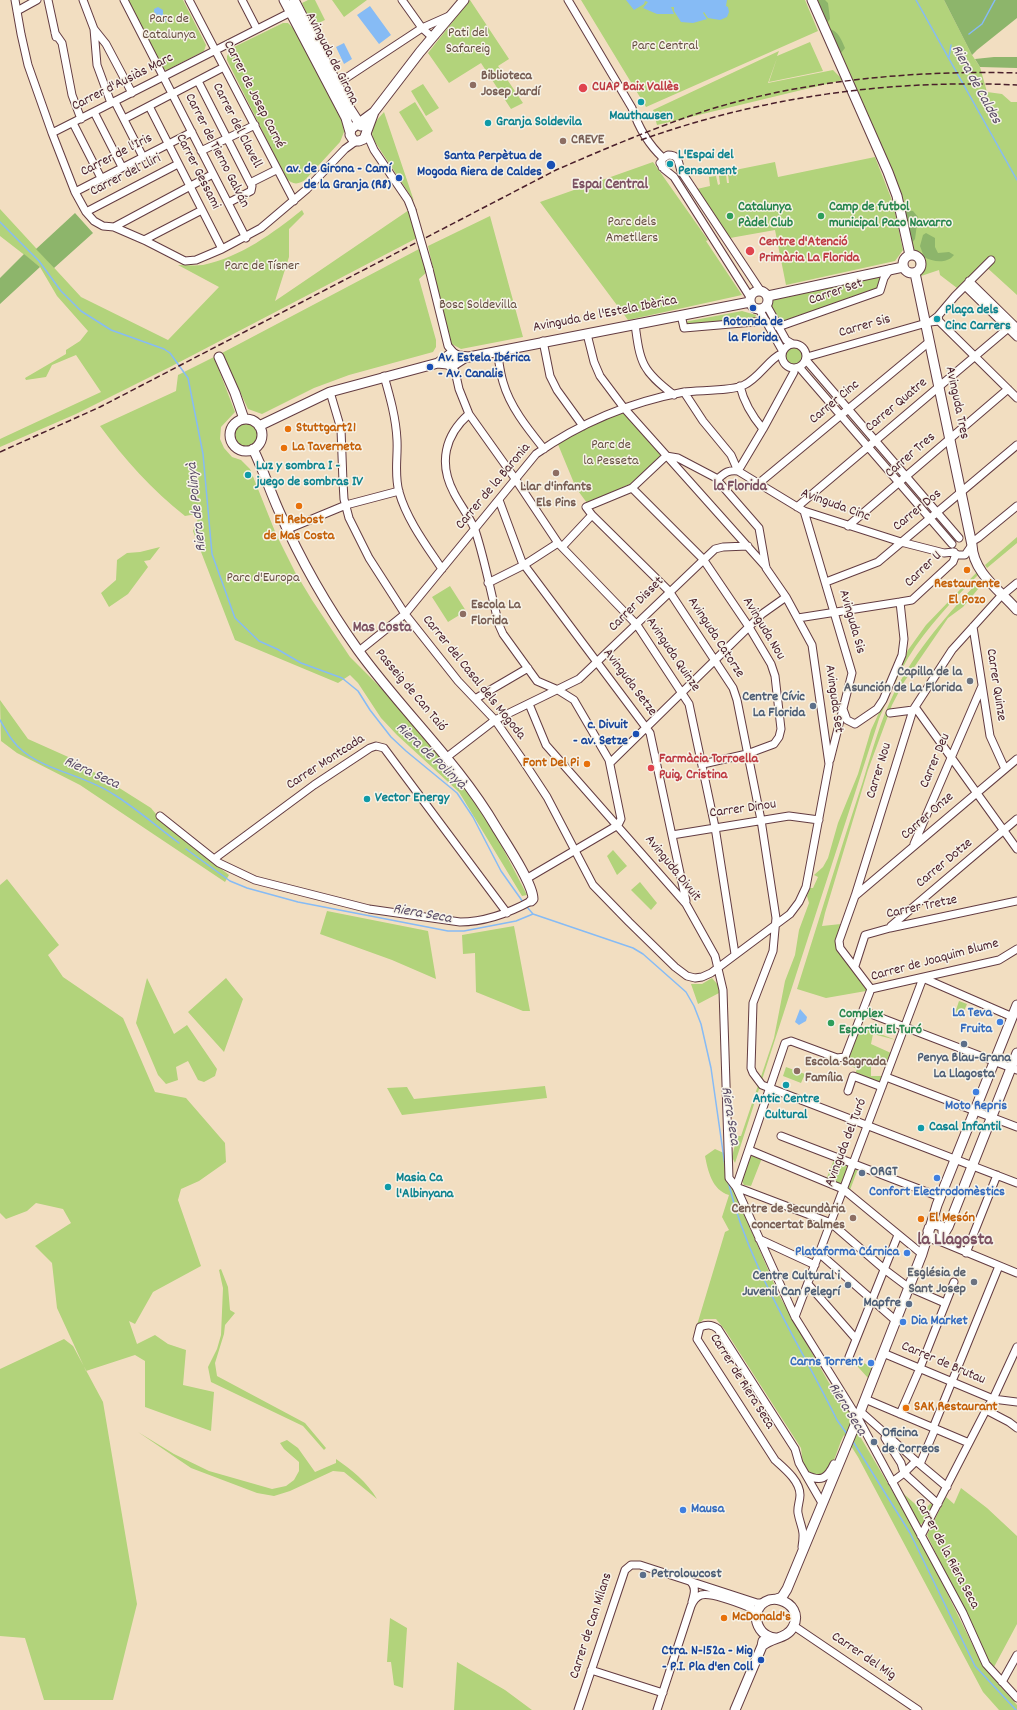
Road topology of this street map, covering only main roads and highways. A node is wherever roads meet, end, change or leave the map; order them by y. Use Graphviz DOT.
graph roads {
  1 [pos="284,0"];
  2 [pos="294,0"];
  3 [pos="464,0"];
  4 [pos="812,0"];
  5 [pos="356,130"];
  6 [pos="910,255"];
  7 [pos="904,266"];
  8 [pos="915,273"];
  9 [pos="768,296"];
  10 [pos="750,299"];
  11 [pos="219,357"];
  12 [pos="244,420"];
  13 [pos="259,426"];
  14 [pos="253,449"];
  15 [pos="1017,610"];
  16 [pos="531,900"];
  17 [pos="1017,1005"];
  18 [pos="1017,1053"];
  19 [pos="1014,1069"];
  20 [pos="929,1229"];
  21 [pos="938,1238"];
  22 [pos="922,1252"];
  23 [pos="787,1589"];
  24 [pos="777,1599"];
  25 [pos="789,1604"];
  26 [pos="762,1632"];
  27 [pos="775,1638"];
  28 [pos="762,1646"];
  29 [pos="735,1710"];
  1 -- 5 [label="main road, Avinguda de Girona"];
  2 -- 5 [label="main road, Avinguda de Girona"];
  3 -- 5 [label="main road"];
  4 -- 6 [label="main road"];
  6 -- 7 [label="main road"];
  6 -- 8 [label="main road"];
  7 -- 8 [label="main road"];
  7 -- 9 [label="main road"];
  8 -- 15 [label="main road, Avinguda Tres"];
  9 -- 10 [label="main road"];
  9 -- 10 [label="main road"];
  10 -- 13 [label="main road, Avinguda de l'Estela Ibèrica"];
  11 -- 12 [label="main road"];
  12 -- 13 [label="main road"];
  12 -- 14 [label="main road"];
  13 -- 14 [label="main road"];
  14 -- 16 [label="main road, Passeig de Can Taió"];
  17 -- 20 [label="main road"];
  18 -- 19 [label="main road"];
  19 -- 21 [label="main road"];
  20 -- 21 [label="main road"];
  20 -- 21 [label="main road"];
  20 -- 22 [label="main road"];
  21 -- 22 [label="main road"];
  22 -- 23 [label="main road"];
  23 -- 24 [label="main road"];
  23 -- 25 [label="main road"];
  24 -- 25 [label="main road"];
  24 -- 26 [label="main road"];
  25 -- 27 [label="main road"];
  26 -- 27 [label="main road"];
  26 -- 28 [label="main road"];
  27 -- 28 [label="main road"];
  28 -- 29 [label="main road"];
}
